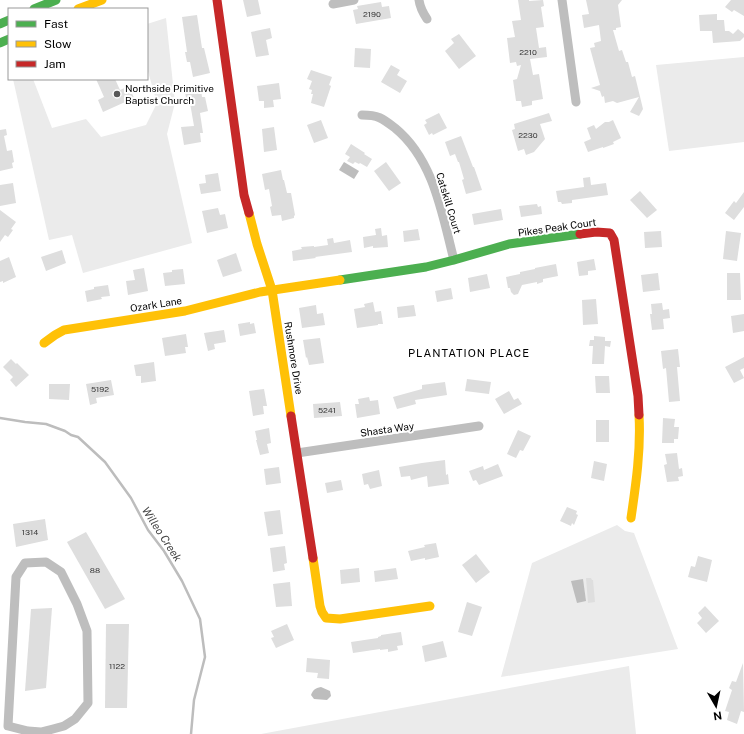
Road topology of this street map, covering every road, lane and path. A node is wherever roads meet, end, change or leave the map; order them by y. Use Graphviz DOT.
graph roads {
  1 [pos="56,0"];
  2 [pos="102,0"];
  3 [pos="217,0"];
  4 [pos="354,0"];
  5 [pos="419,0"];
  6 [pos="562,0"];
  7 [pos="333,4"];
  8 [pos="36,8"];
  9 [pos="81,8"];
  10 [pos="427,19"];
  11 [pos="576,102"];
  12 [pos="362,115"];
  13 [pos="454,260"];
  14 [pos="272,290"];
  15 [pos="44,343"];
  16 [pos="479,426"];
  17 [pos="297,453"];
  18 [pos="631,518"];
  19 [pos="430,606"];
  20 [pos="4,724"];
  1 -- 8 [label="main road"];
  2 -- 9 [label="main road"];
  3 -- 14 [label="main road, Rushmore Drive"];
  4 -- 7 [label="street"];
  5 -- 10 [label="street"];
  6 -- 11 [label="street"];
  12 -- 13 [label="street, Catskill Court"];
  13 -- 14 [label="main road, Pikes Peak Court"];
  13 -- 18 [label="main road, Pikes Peak Court"];
  14 -- 15 [label="main road, Ozark Lane"];
  14 -- 17 [label="main road, Rushmore Drive"];
  16 -- 17 [label="street, Shasta Way"];
  17 -- 19 [label="main road, Rushmore Drive"];
  20 -- 20 [label="street"];
}
